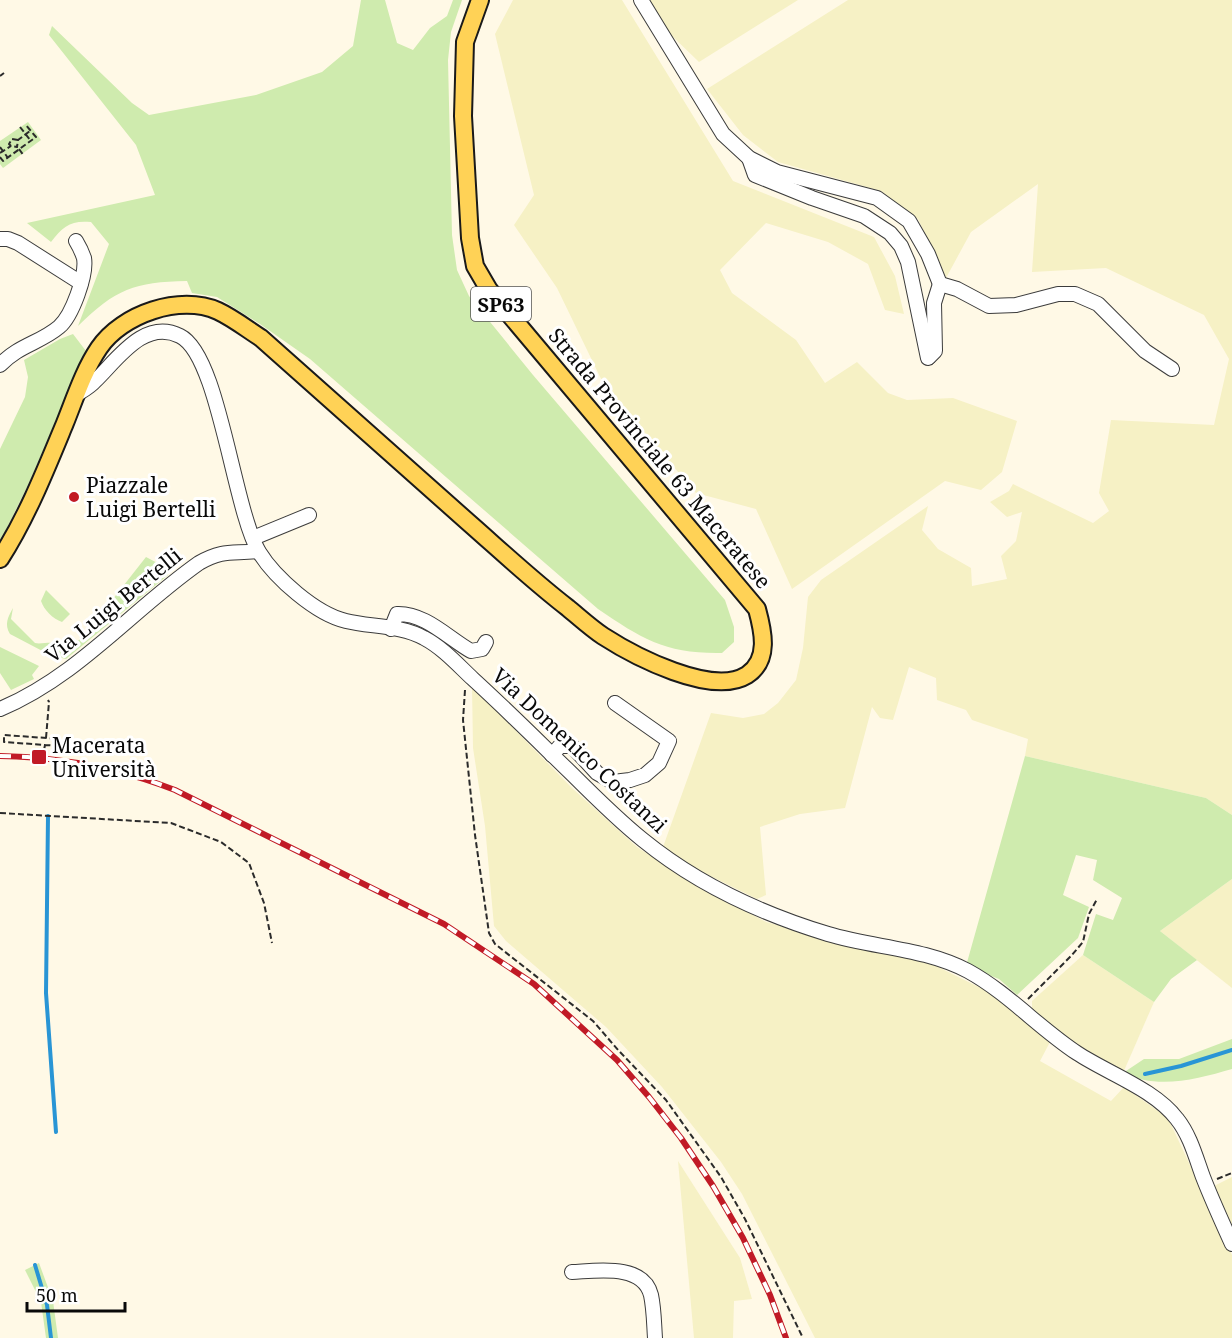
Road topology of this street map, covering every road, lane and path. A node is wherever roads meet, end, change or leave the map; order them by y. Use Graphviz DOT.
graph roads {
  1 [pos="480,0"];
  2 [pos="641,0"];
  3 [pos="3,73"];
  4 [pos="0,76"];
  5 [pos="24,124"];
  6 [pos="20,127"];
  7 [pos="30,131"];
  8 [pos="9,135"];
  9 [pos="26,135"];
  10 [pos="12,139"];
  11 [pos="18,140"];
  12 [pos="30,141"];
  13 [pos="11,146"];
  14 [pos="0,147"];
  15 [pos="18,148"];
  16 [pos="1,154"];
  17 [pos="24,156"];
  18 [pos="8,158"];
  19 [pos="749,158"];
  20 [pos="0,239"];
  21 [pos="76,241"];
  22 [pos="81,283"];
  23 [pos="940,284"];
  24 [pos="0,365"];
  25 [pos="1172,369"];
  26 [pos="76,395"];
  27 [pos="309,515"];
  28 [pos="256,544"];
  29 [pos="0,559"];
  30 [pos="391,628"];
  31 [pos="486,642"];
  32 [pos="466,673"];
  33 [pos="39,689"];
  34 [pos="615,703"];
  35 [pos="0,709"];
  36 [pos="46,738"];
  37 [pos="45,745"];
  38 [pos="44,750"];
  39 [pos="552,755"];
  40 [pos="0,813"];
  41 [pos="1097,898"];
  42 [pos="272,943"];
  43 [pos="1019,1008"];
  44 [pos="1232,1244"];
  45 [pos="572,1272"];
  46 [pos="655,1338"];
  47 [pos="803,1338"];
  1 -- 26 [label="main road, Strada Provinciale 63 Maceratese / SP63"];
  2 -- 19 [label="street"];
  3 -- 4 [label="path"];
  5 -- 7 [label="path"];
  6 -- 9 [label="path"];
  7 -- 9 [label="path"];
  7 -- 12 [label="path"];
  8 -- 10 [label="path"];
  9 -- 11 [label="path"];
  9 -- 12 [label="path"];
  10 -- 11 [label="path"];
  10 -- 13 [label="path"];
  11 -- 15 [label="path"];
  12 -- 15 [label="path"];
  13 -- 15 [label="path"];
  13 -- 16 [label="path"];
  14 -- 16 [label="path"];
  15 -- 17 [label="path"];
  15 -- 18 [label="path"];
  16 -- 18 [label="path"];
  16 -- 18 [label="path"];
  19 -- 23 [label="street"];
  19 -- 23 [label="street"];
  20 -- 22 [label="street"];
  21 -- 22 [label="street"];
  22 -- 24 [label="street"];
  23 -- 25 [label="street"];
  26 -- 28 [label="street, Via Domenico Costanzi"];
  26 -- 29 [label="main road"];
  27 -- 28 [label="street, Via Luigi Bertelli"];
  28 -- 30 [label="street, Via Domenico Costanzi"];
  28 -- 33 [label="street, Via Luigi Bertelli"];
  30 -- 31 [label="street"];
  30 -- 32 [label="street, Via Domenico Costanzi"];
  32 -- 39 [label="street, Via Domenico Costanzi"];
  32 -- 47 [label="path"];
  33 -- 35 [label="street, Via Luigi Bertelli"];
  33 -- 36 [label="path"];
  34 -- 39 [label="street"];
  36 -- 37 [label="path"];
  36 -- 37 [label="path"];
  37 -- 38 [label="path"];
  39 -- 43 [label="street, Via Domenico Costanzi"];
  40 -- 42 [label="path"];
  41 -- 43 [label="path"];
  43 -- 44 [label="street, Via Domenico Costanzi"];
  45 -- 46 [label="street"];
}
